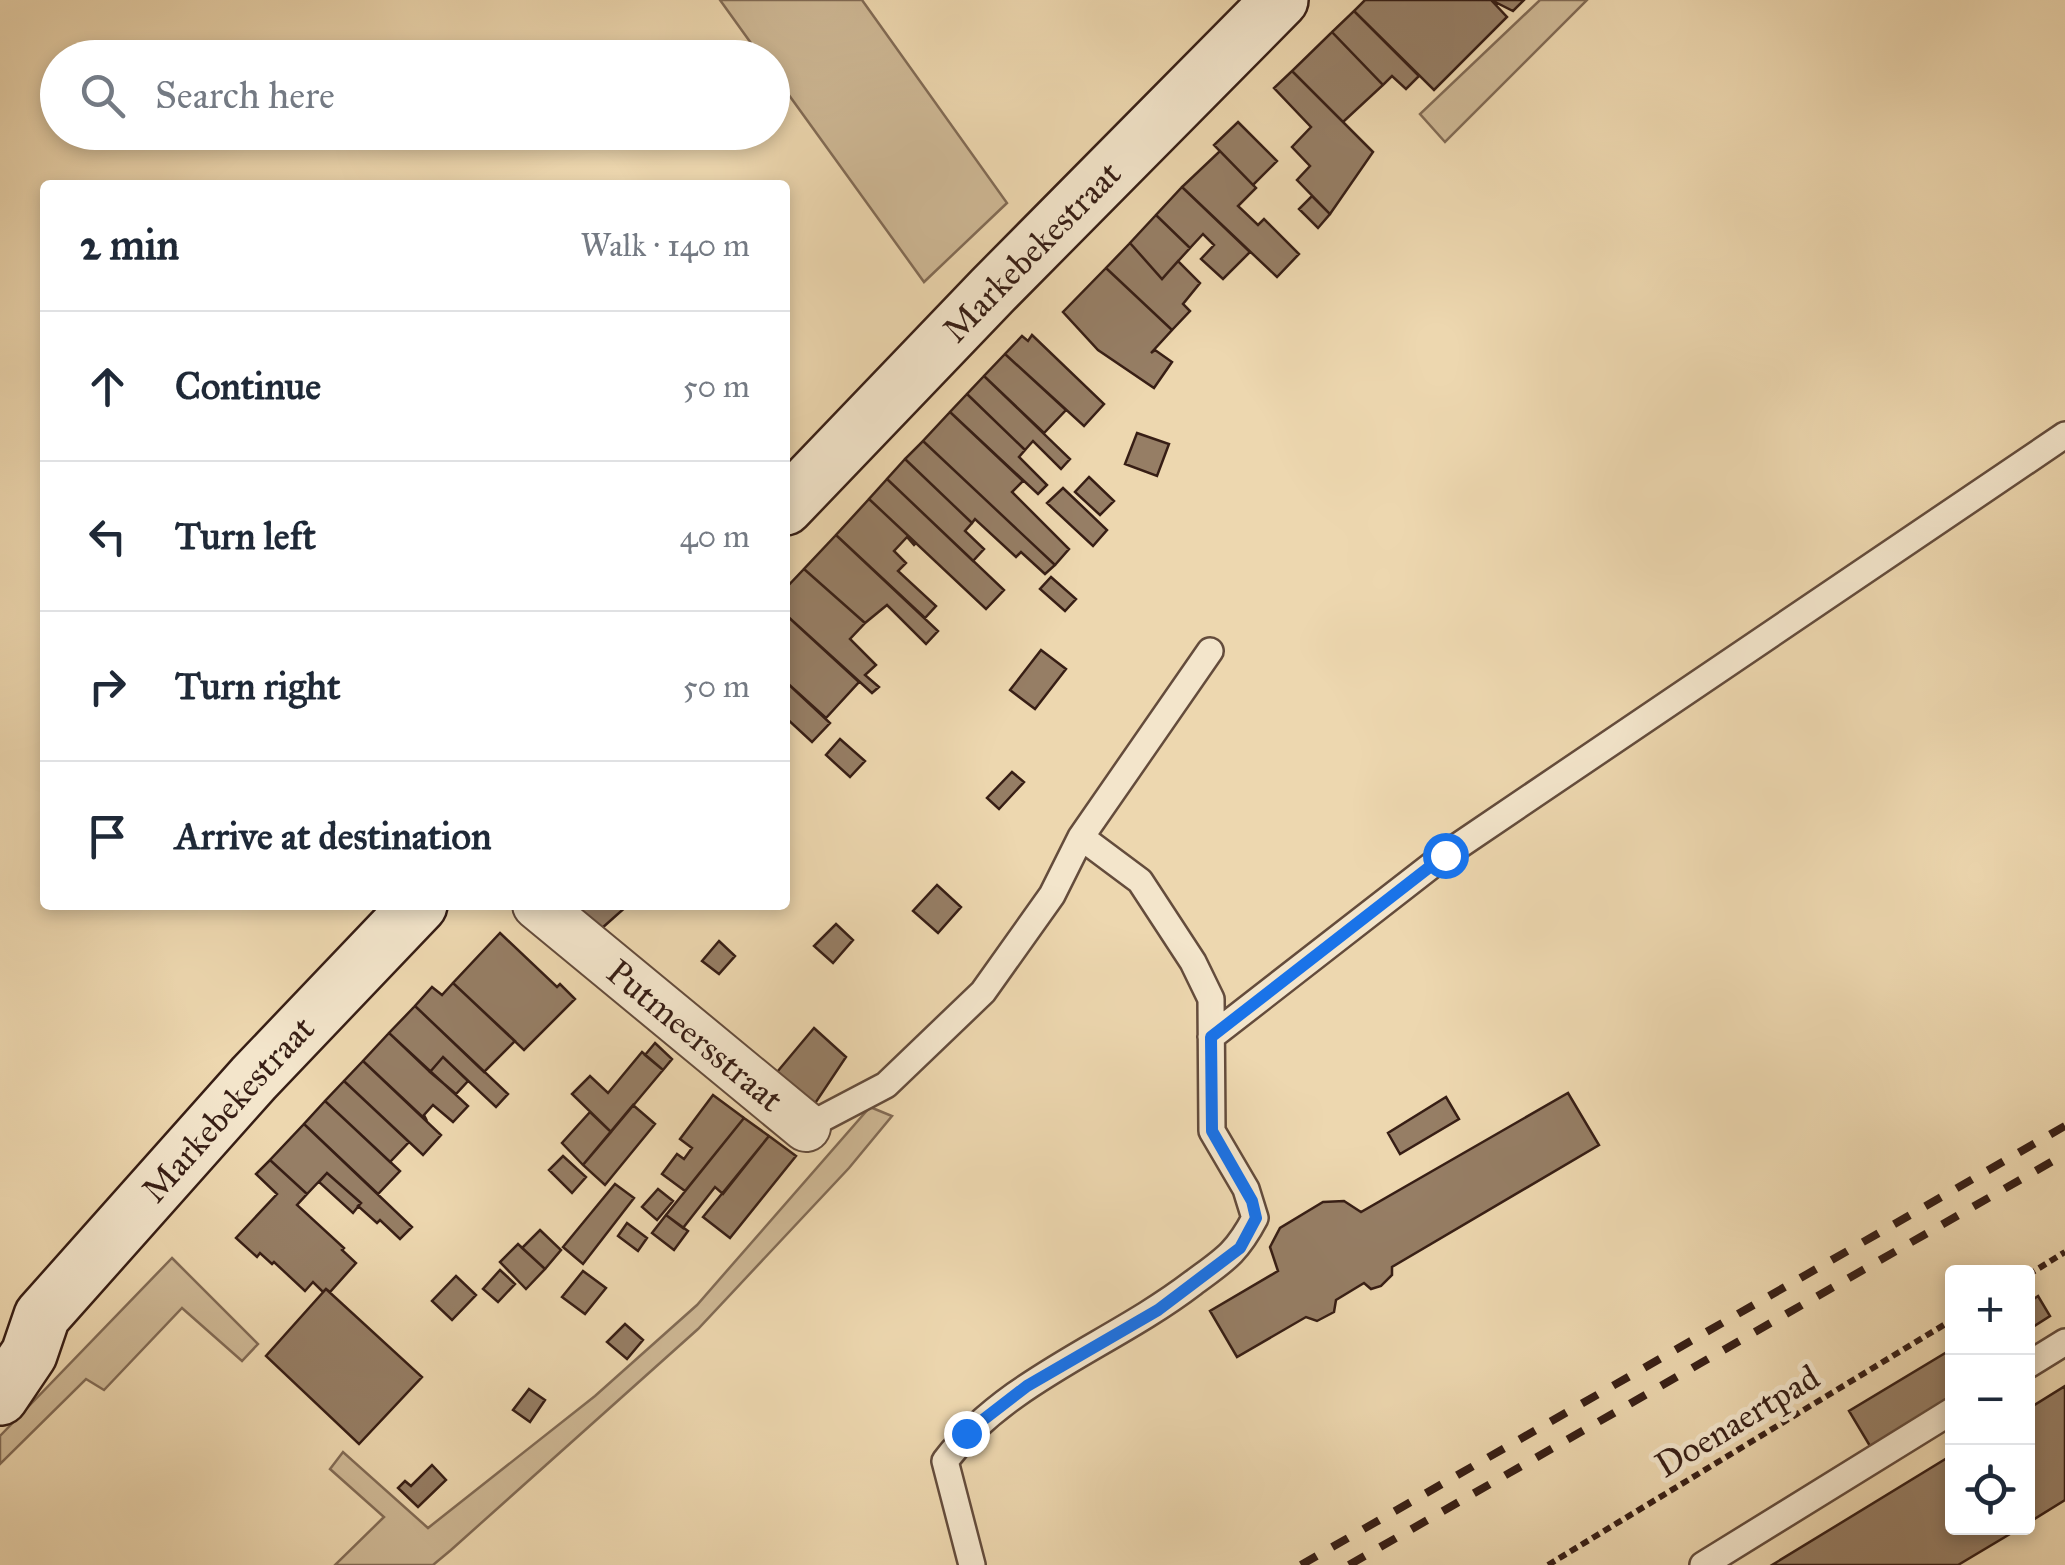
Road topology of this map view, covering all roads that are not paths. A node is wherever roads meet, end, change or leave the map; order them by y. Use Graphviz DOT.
graph roads {
  1 [pos="1280,0"];
  2 [pos="2065,435"];
  3 [pos="790,503"];
  4 [pos="1210,651"];
  5 [pos="1081,838"];
  6 [pos="414,910"];
  7 [pos="543,910"];
  8 [pos="1211,1037"];
  9 [pos="806,1128"];
  10 [pos="21,1328"];
  11 [pos="2065,1342"];
  12 [pos="2035,1361"];
  13 [pos="0,1396"];
  14 [pos="1945,1415"];
  15 [pos="972,1565"];
  16 [pos="1703,1565"];
  1 -- 3 [label="street, Markebekestraat"];
  2 -- 8 [label="lane"];
  4 -- 5 [label="lane"];
  5 -- 8 [label="lane"];
  5 -- 9 [label="lane"];
  6 -- 10 [label="street, Markebekestraat"];
  7 -- 9 [label="street, Putmeersstraat"];
  8 -- 15 [label="lane"];
  10 -- 13 [label="street, Markebekestraat"];
  11 -- 12 [label="lane"];
  14 -- 16 [label="lane"];
}
